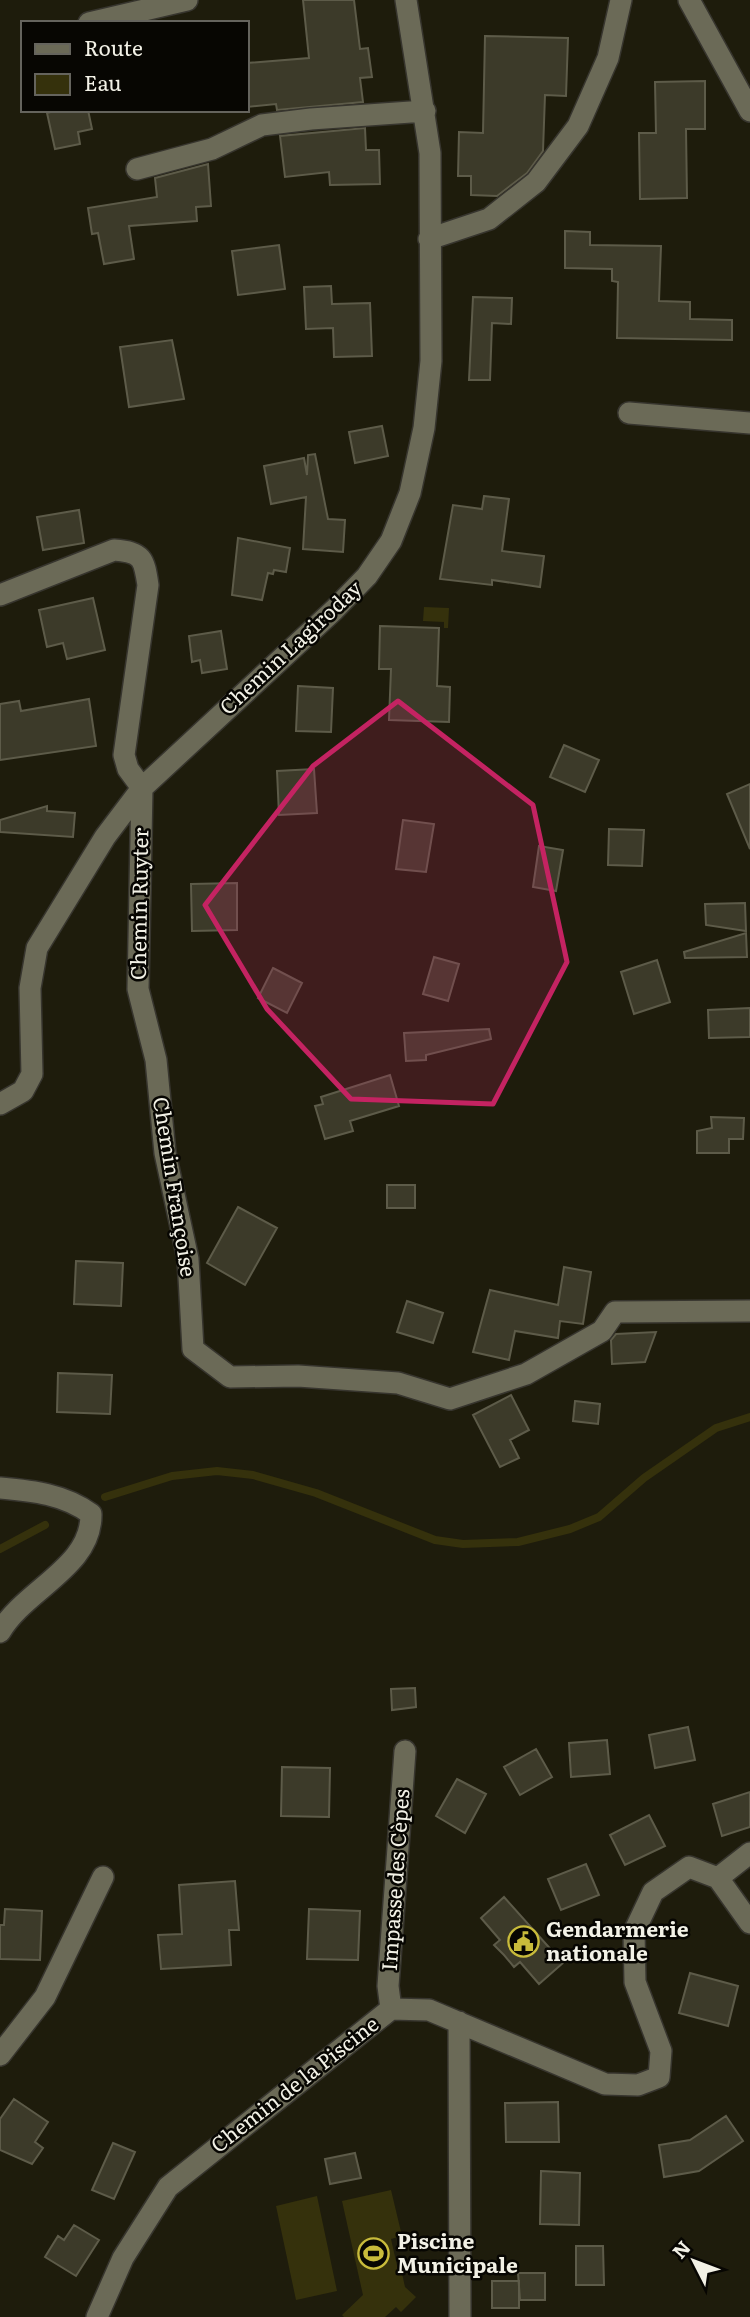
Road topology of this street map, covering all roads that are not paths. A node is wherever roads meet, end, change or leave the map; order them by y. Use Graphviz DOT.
graph roads {
  1 [pos="187,0"];
  2 [pos="406,0"];
  3 [pos="621,0"];
  4 [pos="689,0"];
  5 [pos="98,21"];
  6 [pos="425,111"];
  7 [pos="750,111"];
  8 [pos="137,169"];
  9 [pos="429,239"];
  10 [pos="629,413"];
  11 [pos="750,424"];
  12 [pos="0,595"];
  13 [pos="142,788"];
  14 [pos="156,1060"];
  15 [pos="0,1104"];
  16 [pos="750,1311"];
  17 [pos="0,1488"];
  18 [pos="0,1632"];
  19 [pos="405,1751"];
  20 [pos="750,1853"];
  21 [pos="103,1877"];
  22 [pos="718,1878"];
  23 [pos="750,1923"];
  24 [pos="391,2009"];
  25 [pos="459,2022"];
  26 [pos="0,2055"];
  27 [pos="97,2317"];
  28 [pos="460,2317"];
  1 -- 5 [label="street"];
  2 -- 6 [label="street, Chemin Lagiroday"];
  3 -- 9 [label="street"];
  4 -- 7 [label="street"];
  6 -- 8 [label="street"];
  6 -- 9 [label="street, Chemin Lagiroday"];
  9 -- 13 [label="street, Chemin Lagiroday"];
  10 -- 11 [label="street"];
  12 -- 13 [label="street"];
  13 -- 14 [label="street, Chemin Ruyter"];
  13 -- 15 [label="street, Chemin Lagiroday"];
  14 -- 16 [label="street, Chemin Françoise"];
  17 -- 18 [label="street"];
  19 -- 24 [label="street, Impasse des Cèpes"];
  20 -- 22 [label="street"];
  21 -- 26 [label="street"];
  22 -- 23 [label="street"];
  22 -- 25 [label="street, Chemin de la Piscine"];
  24 -- 25 [label="street, Chemin de la Piscine"];
  24 -- 27 [label="street, Chemin de la Piscine"];
  25 -- 28 [label="street"];
}
